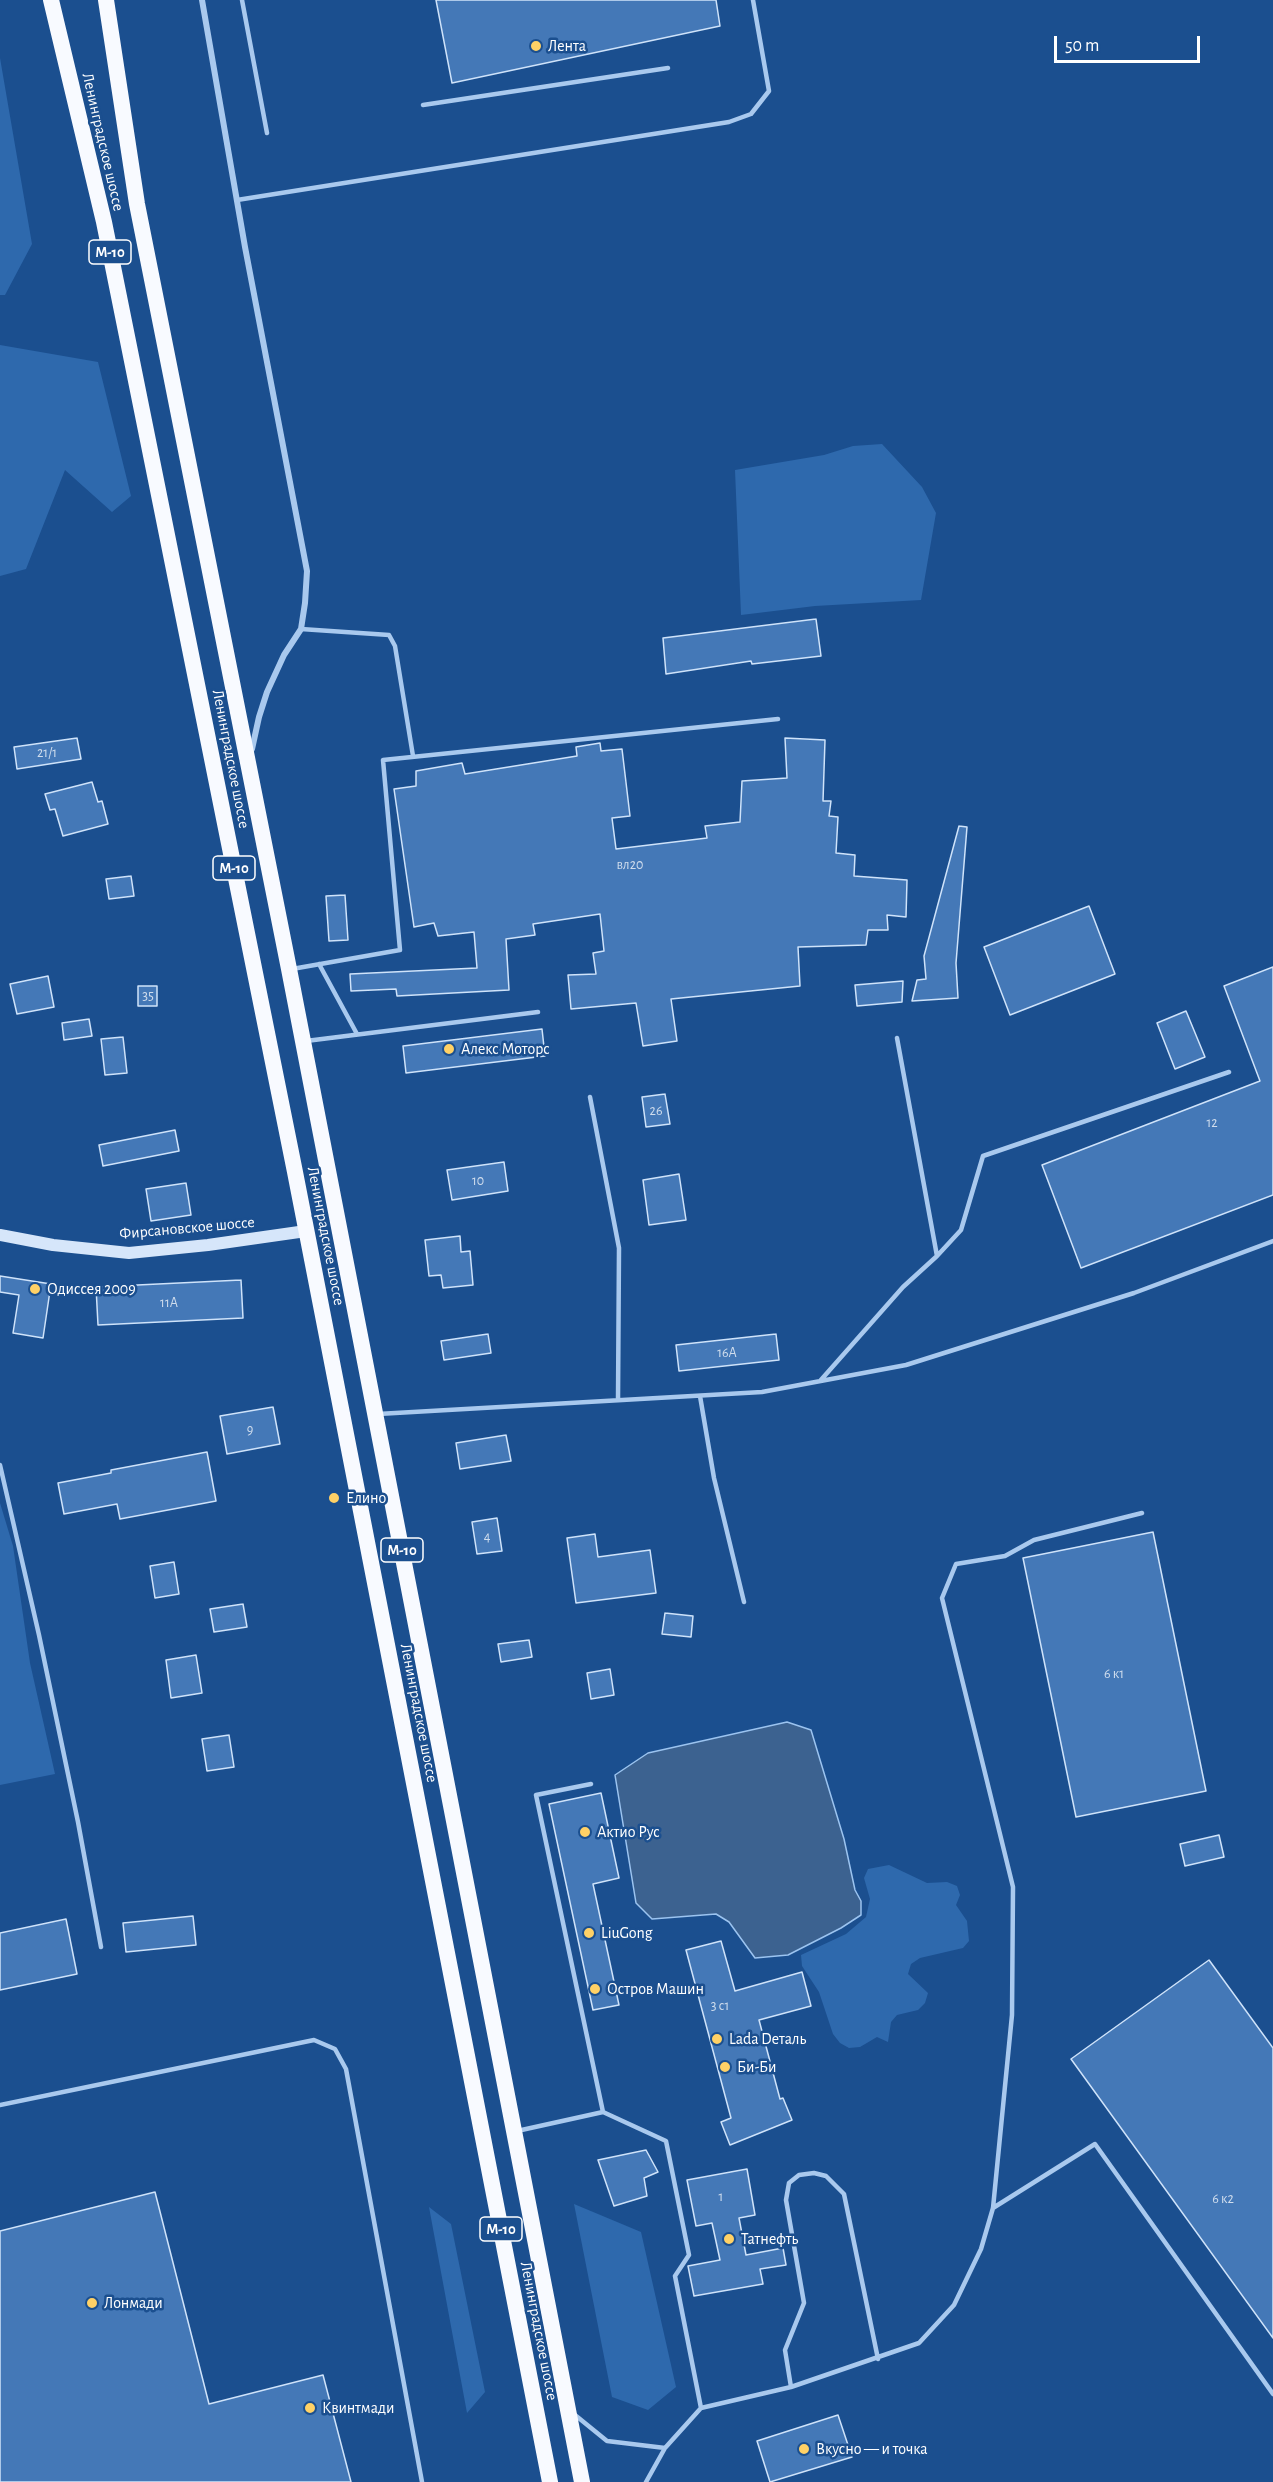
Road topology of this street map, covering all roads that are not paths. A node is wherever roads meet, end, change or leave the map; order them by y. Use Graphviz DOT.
graph roads {
  1 [pos="51,0"];
  2 [pos="106,0"];
  3 [pos="202,0"];
  4 [pos="242,0"];
  5 [pos="753,0"];
  6 [pos="668,68"];
  7 [pos="423,105"];
  8 [pos="267,133"];
  9 [pos="237,200"];
  10 [pos="301,629"];
  11 [pos="778,719"];
  12 [pos="413,756"];
  13 [pos="250,770"];
  14 [pos="319,964"];
  15 [pos="289,969"];
  16 [pos="538,1012"];
  17 [pos="357,1034"];
  18 [pos="897,1038"];
  19 [pos="303,1041"];
  20 [pos="1229,1071"];
  21 [pos="590,1097"];
  22 [pos="306,1231"];
  23 [pos="0,1235"];
  24 [pos="1273,1241"];
  25 [pos="937,1256"];
  26 [pos="820,1381"];
  27 [pos="700,1396"];
  28 [pos="618,1400"];
  29 [pos="375,1414"];
  30 [pos="0,1465"];
  31 [pos="1142,1512"];
  32 [pos="744,1602"];
  33 [pos="591,1784"];
  34 [pos="101,1947"];
  35 [pos="0,2104"];
  36 [pos="603,2112"];
  37 [pos="514,2131"];
  38 [pos="993,2208"];
  39 [pos="878,2359"];
  40 [pos="792,2387"];
  41 [pos="1273,2394"];
  42 [pos="701,2408"];
  43 [pos="568,2410"];
  44 [pos="665,2448"];
  45 [pos="546,2463"];
  46 [pos="422,2482"];
  47 [pos="542,2482"];
  48 [pos="550,2482"];
  49 [pos="582,2482"];
  50 [pos="646,2482"];
  1 -- 22 [label="highway, Ленинградское шоссе / М-10"];
  2 -- 13 [label="highway, Ленинградское шоссе / М-10"];
  3 -- 9 [label="street"];
  4 -- 8 [label="lane"];
  5 -- 9 [label="lane"];
  6 -- 7 [label="lane"];
  9 -- 10 [label="street"];
  10 -- 12 [label="lane"];
  10 -- 13 [label="street"];
  11 -- 12 [label="lane"];
  12 -- 14 [label="lane"];
  13 -- 15 [label="highway, Ленинградское шоссе / М-10"];
  14 -- 15 [label="lane"];
  14 -- 17 [label="lane"];
  15 -- 19 [label="highway, Ленинградское шоссе / М-10"];
  16 -- 17 [label="lane"];
  17 -- 19 [label="lane"];
  18 -- 25 [label="lane"];
  19 -- 29 [label="highway, Ленинградское шоссе / М-10"];
  20 -- 25 [label="lane"];
  21 -- 28 [label="lane"];
  22 -- 23 [label="main road, Фирсановское шоссе"];
  22 -- 45 [label="highway, Ленинградское шоссе / М-10"];
  24 -- 26 [label="lane"];
  25 -- 26 [label="lane"];
  26 -- 27 [label="lane"];
  27 -- 28 [label="lane"];
  27 -- 32 [label="lane"];
  28 -- 29 [label="lane"];
  29 -- 37 [label="highway, Ленинградское шоссе / М-10"];
  30 -- 34 [label="lane"];
  31 -- 38 [label="lane"];
  33 -- 36 [label="lane"];
  35 -- 46 [label="lane"];
  36 -- 37 [label="lane"];
  36 -- 42 [label="lane"];
  37 -- 43 [label="highway, Ленинградское шоссе / М-10"];
  38 -- 39 [label="lane"];
  38 -- 41 [label="lane"];
  39 -- 40 [label="lane"];
  39 -- 40 [label="lane"];
  40 -- 42 [label="lane"];
  42 -- 44 [label="lane"];
  43 -- 44 [label="lane"];
  43 -- 49 [label="highway, Ленинградское шоссе / М-10"];
  44 -- 50 [label="lane"];
  45 -- 47 [label="street"];
  45 -- 48 [label="highway, Ленинградское шоссе / М-10"];
}
